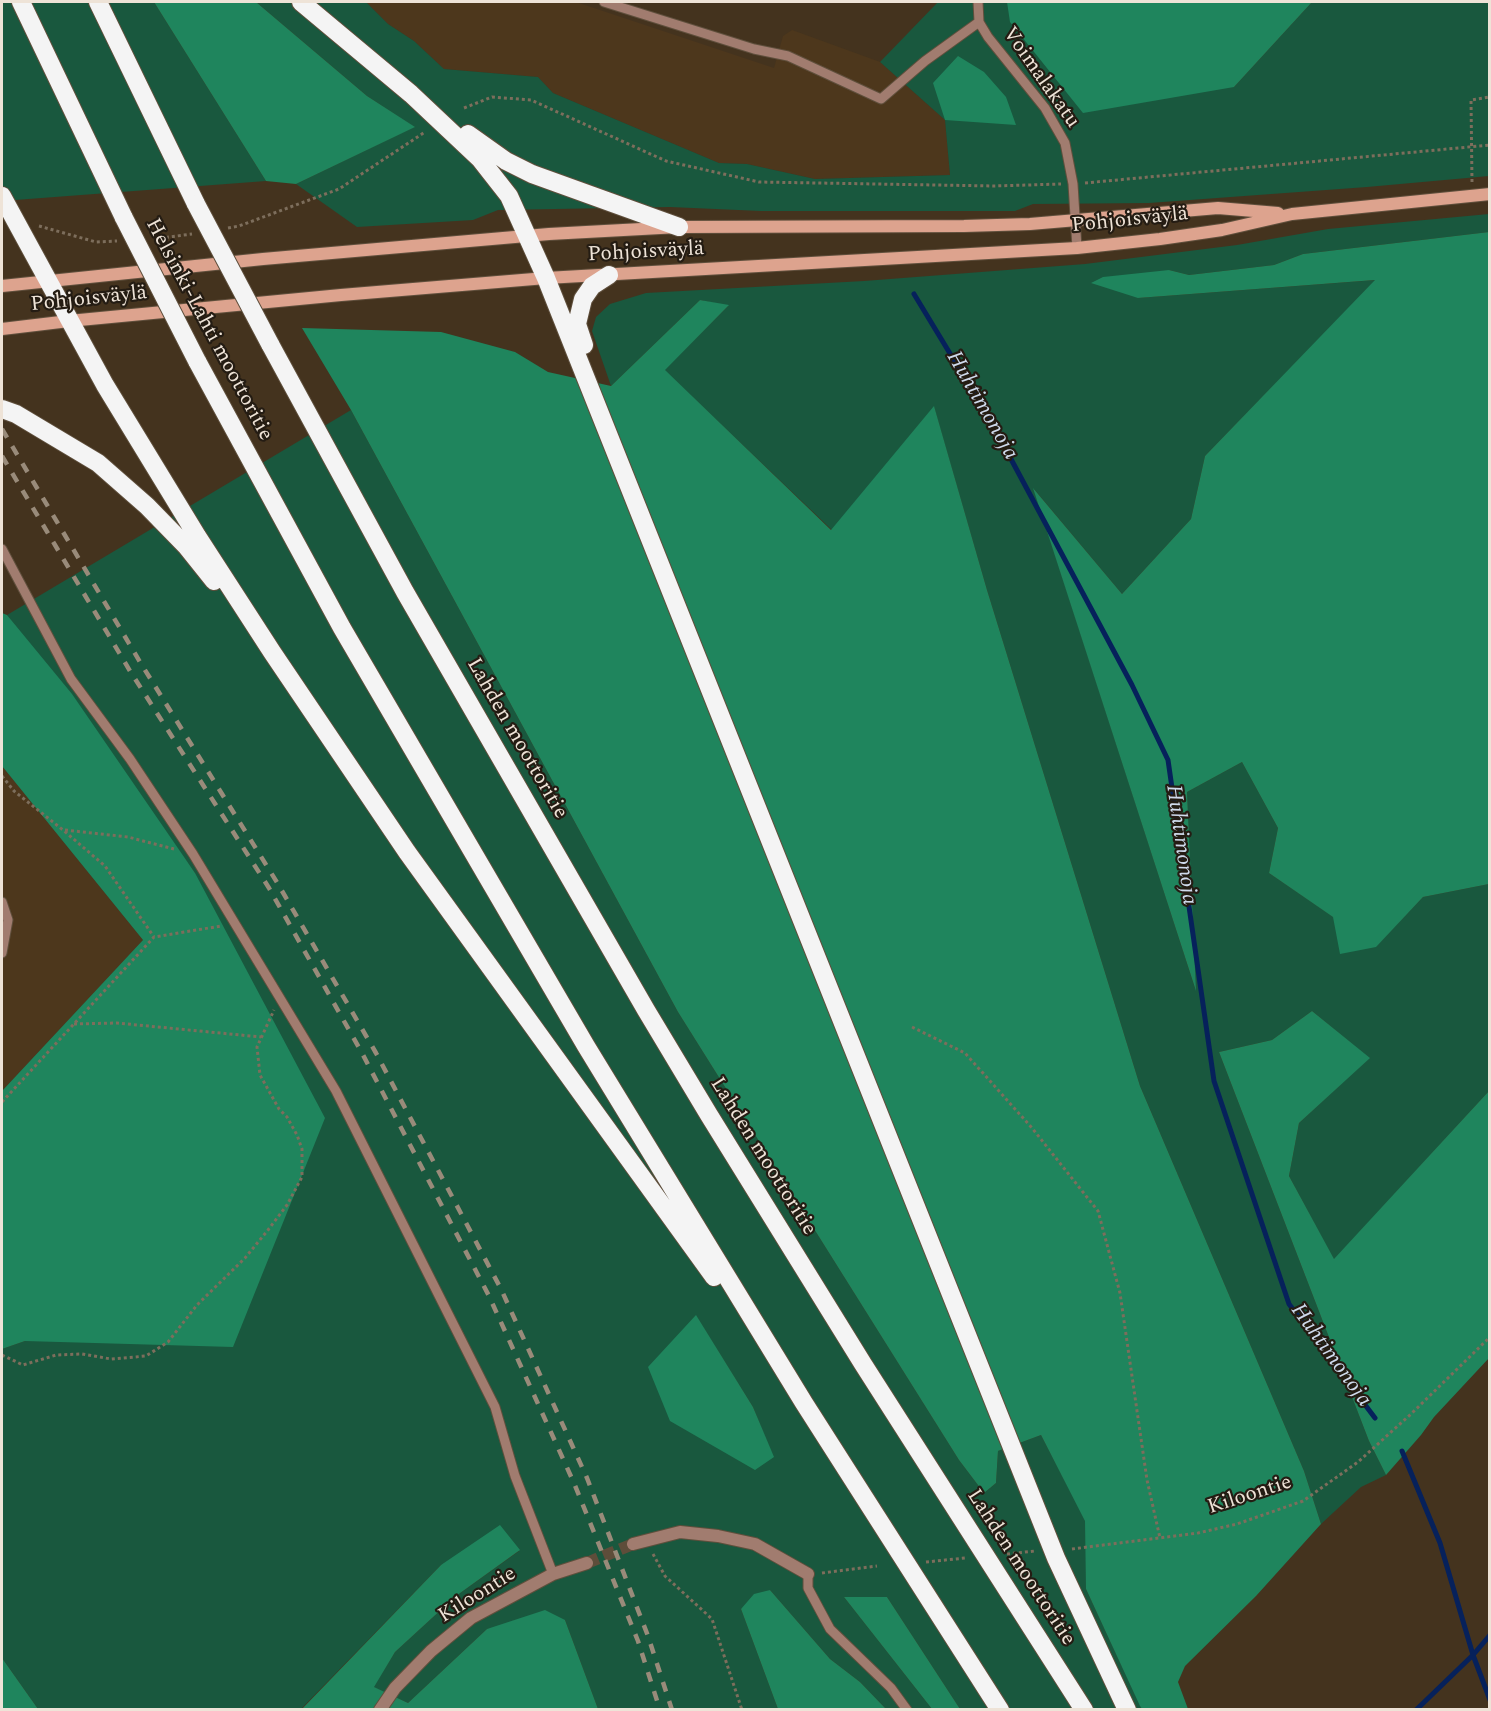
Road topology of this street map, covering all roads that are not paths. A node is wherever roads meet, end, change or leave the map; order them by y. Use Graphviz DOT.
graph roads {
  1 [pos="21,2"];
  2 [pos="98,2"];
  3 [pos="301,2"];
  4 [pos="604,2"];
  5 [pos="978,2"];
  6 [pos="979,22"];
  7 [pos="411,94"];
  8 [pos="1490,195"];
  9 [pos="2,196"];
  10 [pos="1292,214"];
  11 [pos="1075,220"];
  12 [pos="680,227"];
  13 [pos="528,236"];
  14 [pos="1077,248"];
  15 [pos="609,275"];
  16 [pos="546,278"];
  17 [pos="47,280"];
  18 [pos="2,286"];
  19 [pos="69,321"];
  20 [pos="2,329"];
  21 [pos="589,385"];
  22 [pos="2,409"];
  23 [pos="2,549"];
  24 [pos="272,652"];
  25 [pos="2,902"];
  26 [pos="2,953"];
  27 [pos="804,1403"];
  28 [pos="639,1542"];
  29 [pos="587,1563"];
  30 [pos="553,1574"];
  31 [pos="808,1575"];
  32 [pos="380,1710"];
  33 [pos="907,1710"];
  34 [pos="1000,1710"];
  35 [pos="1084,1710"];
  36 [pos="1127,1710"];
  1 -- 27 [label="highway, Helsinki-Lahti moottoritie, bridge"];
  2 -- 35 [label="highway, Lahden moottoritie, bridge"];
  3 -- 7 [label="highway"];
  4 -- 6 [label="lane"];
  5 -- 6 [label="lane, Voimalakatu"];
  6 -- 11 [label="lane, Voimalakatu"];
  7 -- 12 [label="highway"];
  7 -- 13 [label="highway"];
  8 -- 10 [label="main road, Pohjoisväylä"];
  9 -- 17 [label="highway"];
  10 -- 11 [label="main road, Pohjoisväylä"];
  10 -- 14 [label="main road, Pohjoisväylä"];
  11 -- 12 [label="main road, Pohjoisväylä"];
  11 -- 14 [label="lane, Voimalakatu"];
  12 -- 13 [label="main road, Pohjoisväylä"];
  13 -- 16 [label="highway"];
  13 -- 17 [label="main road, Pohjoisväylä"];
  14 -- 15 [label="main road, Pohjoisväylä"];
  15 -- 16 [label="main road, Pohjoisväylä"];
  15 -- 21 [label="highway"];
  16 -- 19 [label="main road, Pohjoisväylä"];
  16 -- 21 [label="highway"];
  17 -- 18 [label="main road, Pohjoisväylä"];
  17 -- 19 [label="highway"];
  19 -- 20 [label="main road, Pohjoisväylä"];
  19 -- 24 [label="highway"];
  21 -- 36 [label="highway"];
  22 -- 24 [label="highway"];
  23 -- 30 [label="lane"];
  24 -- 27 [label="highway"];
  25 -- 26 [label="lane"];
  27 -- 34 [label="highway"];
  28 -- 31 [label="street"];
  29 -- 30 [label="street, Kiloontie"];
  30 -- 32 [label="street, Kiloontie"];
  31 -- 33 [label="lane"];
}
